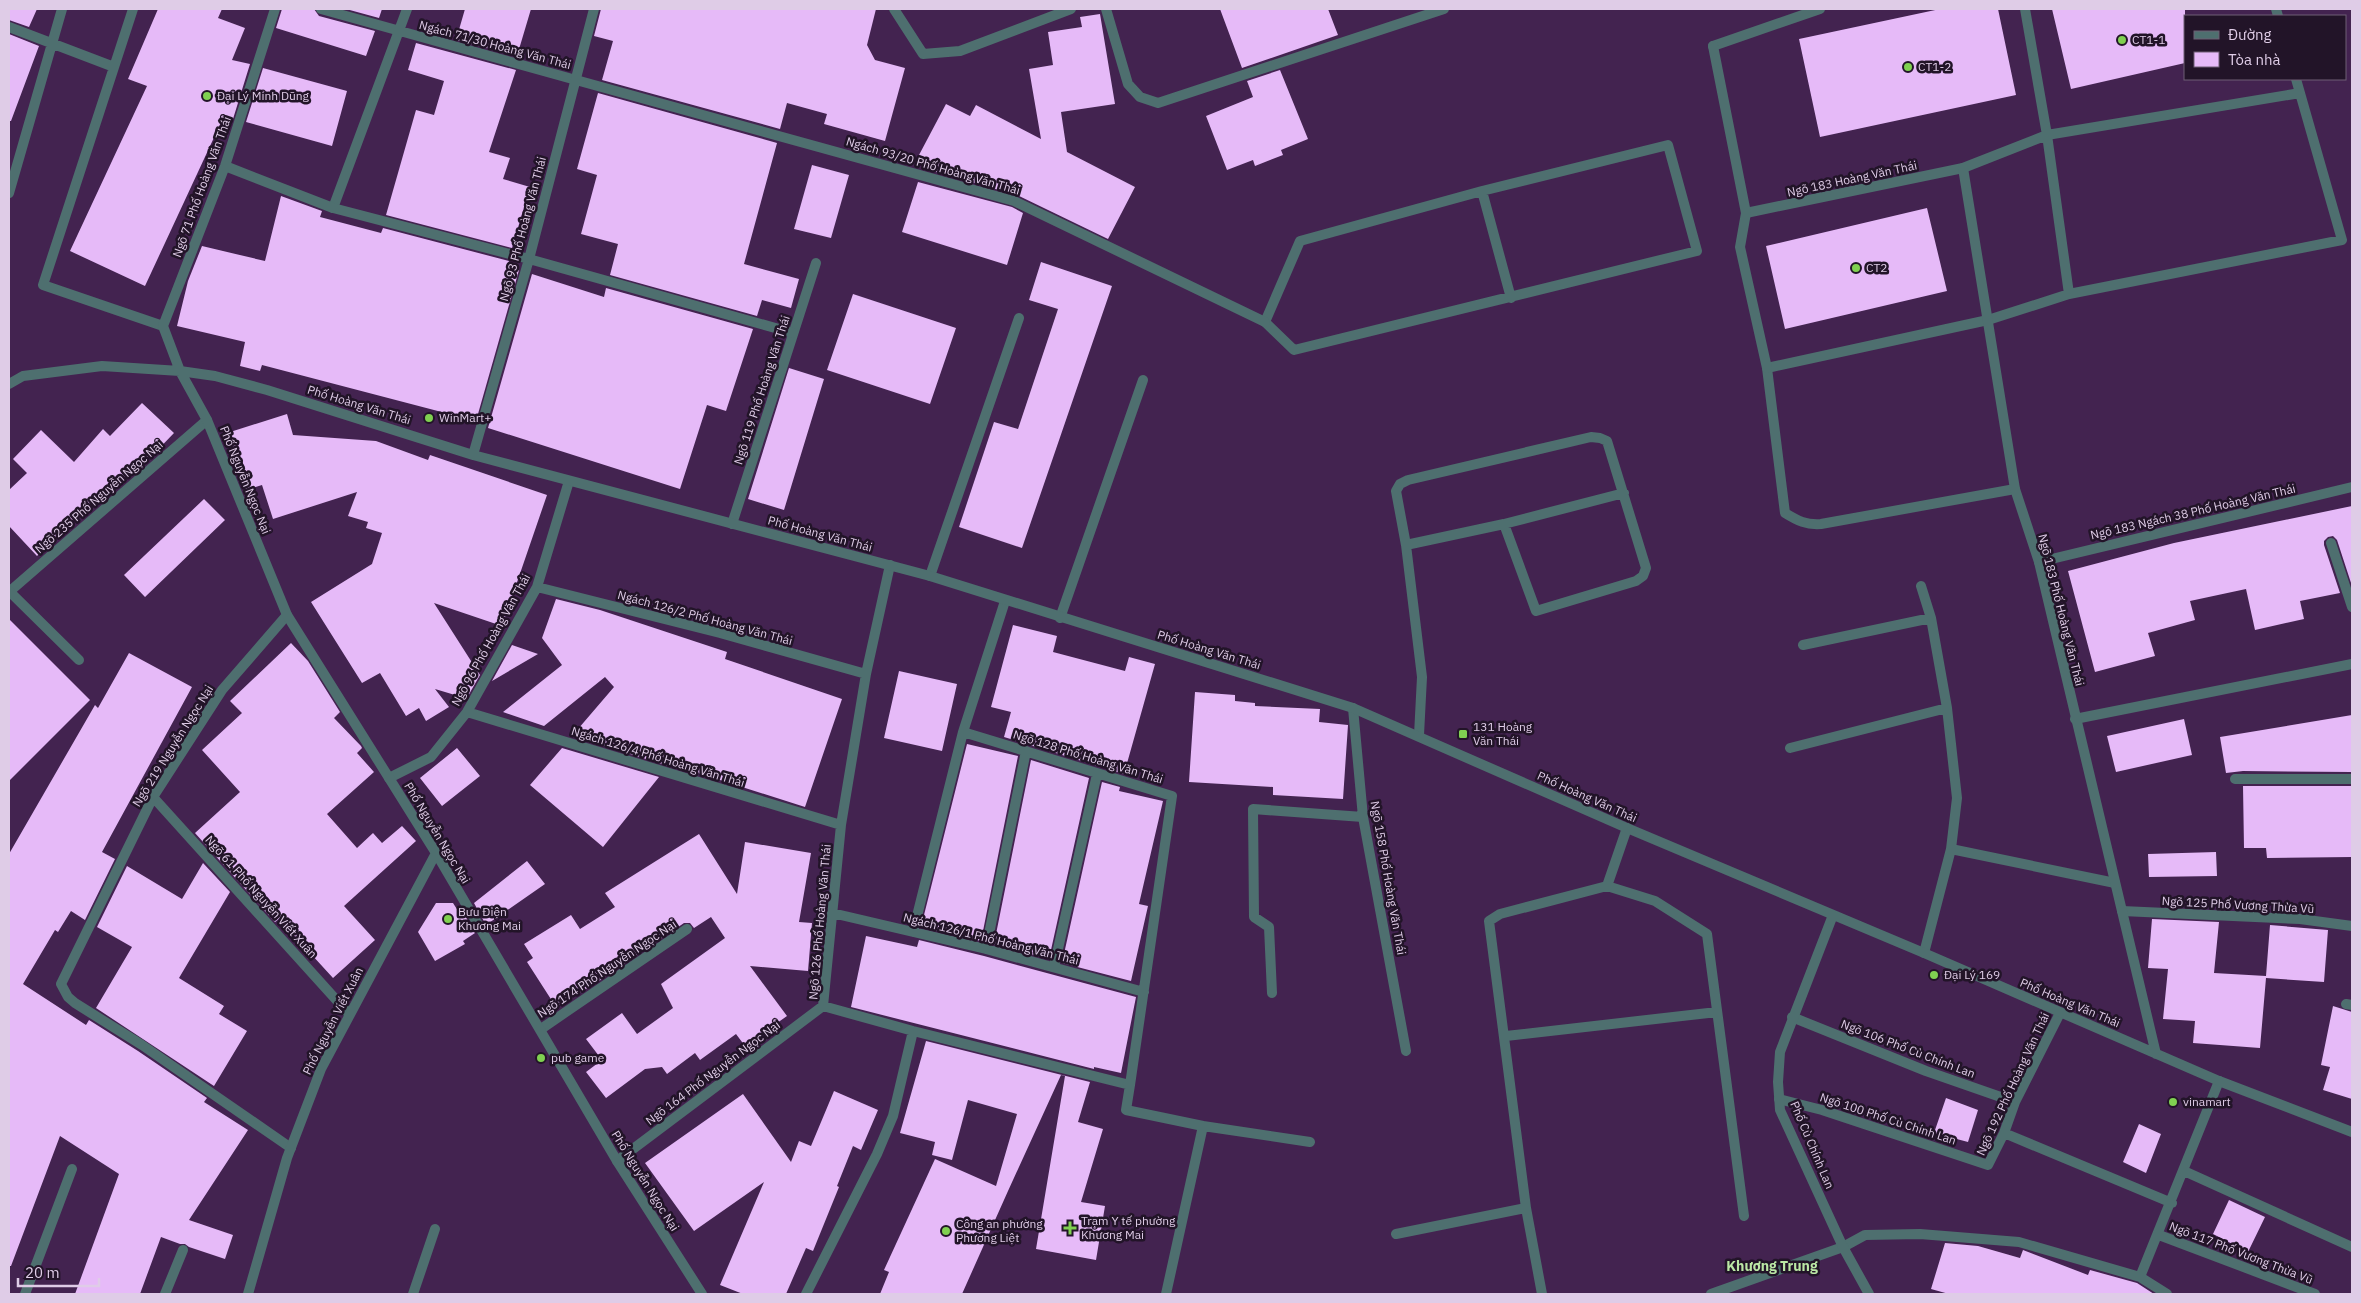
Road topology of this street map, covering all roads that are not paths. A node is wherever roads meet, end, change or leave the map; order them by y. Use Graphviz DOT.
graph roads {
  1 [pos="62,9"];
  2 [pos="133,9"];
  3 [pos="275,9"];
  4 [pos="321,9"];
  5 [pos="408,9"];
  6 [pos="594,9"];
  7 [pos="894,9"];
  8 [pos="1071,9"];
  9 [pos="1106,9"];
  10 [pos="1444,9"];
  11 [pos="1820,9"];
  12 [pos="2026,9"];
  13 [pos="9,27"];
  14 [pos="401,32"];
  15 [pos="52,44"];
  16 [pos="114,67"];
  17 [pos="576,80"];
  18 [pos="2296,80"];
  19 [pos="2300,93"];
  20 [pos="2047,135"];
  21 [pos="225,166"];
  22 [pos="1963,168"];
  23 [pos="1482,191"];
  24 [pos="9,193"];
  25 [pos="333,208"];
  26 [pos="1746,213"];
  27 [pos="529,259"];
  28 [pos="816,263"];
  29 [pos="2069,294"];
  30 [pos="1512,298"];
  31 [pos="1019,318"];
  32 [pos="1988,320"];
  33 [pos="1265,322"];
  34 [pos="163,326"];
  35 [pos="793,333"];
  36 [pos="1766,368"];
  37 [pos="180,371"];
  38 [pos="1143,380"];
  39 [pos="9,384"];
  40 [pos="207,420"];
  41 [pos="473,455"];
  42 [pos="569,481"];
  43 [pos="2352,488"];
  44 [pos="2015,489"];
  45 [pos="1624,493"];
  46 [pos="732,524"];
  47 [pos="1504,524"];
  48 [pos="2331,543"];
  49 [pos="1406,545"];
  50 [pos="2039,562"];
  51 [pos="890,565"];
  52 [pos="930,576"];
  53 [pos="1921,586"];
  54 [pos="537,587"];
  55 [pos="9,592"];
  56 [pos="1005,601"];
  57 [pos="2352,607"];
  58 [pos="287,615"];
  59 [pos="1060,618"];
  60 [pos="1930,618"];
  61 [pos="1803,645"];
  62 [pos="79,660"];
  63 [pos="2352,664"];
  64 [pos="866,674"];
  65 [pos="1353,708"];
  66 [pos="1947,708"];
  67 [pos="467,712"];
  68 [pos="2075,719"];
  69 [pos="963,732"];
  70 [pos="1418,735"];
  71 [pos="1790,748"];
  72 [pos="1026,751"];
  73 [pos="1097,774"];
  74 [pos="389,778"];
  75 [pos="2235,779"];
  76 [pos="2352,779"];
  77 [pos="153,797"];
  78 [pos="1364,818"];
  79 [pos="842,825"];
  80 [pos="1627,828"];
  81 [pos="1951,849"];
  82 [pos="436,853"];
  83 [pos="2115,882"];
  84 [pos="1607,886"];
  85 [pos="2122,911"];
  86 [pos="832,913"];
  87 [pos="1833,915"];
  88 [pos="2352,926"];
  89 [pos="687,929"];
  90 [pos="913,932"];
  91 [pos="986,949"];
  92 [pos="1924,953"];
  93 [pos="1054,967"];
  94 [pos="1144,992"];
  95 [pos="1272,993"];
  96 [pos="823,1006"];
  97 [pos="1717,1012"];
  98 [pos="2060,1013"];
  99 [pos="349,1014"];
  100 [pos="1792,1018"];
  101 [pos="541,1029"];
  102 [pos="913,1031"];
  103 [pos="1506,1036"];
  104 [pos="1406,1051"];
  105 [pos="2156,1054"];
  106 [pos="2219,1081"];
  107 [pos="1130,1085"];
  108 [pos="1779,1099"];
  109 [pos="2015,1102"];
  110 [pos="1203,1126"];
  111 [pos="2352,1132"];
  112 [pos="2004,1133"];
  113 [pos="1310,1142"];
  114 [pos="291,1148"];
  115 [pos="617,1161"];
  116 [pos="1988,1166"];
  117 [pos="72,1169"];
  118 [pos="2184,1171"];
  119 [pos="2172,1202"];
  120 [pos="1526,1208"];
  121 [pos="1744,1216"];
  122 [pos="435,1229"];
  123 [pos="1396,1234"];
  124 [pos="2159,1235"];
  125 [pos="2352,1246"];
  126 [pos="1843,1247"];
  127 [pos="183,1250"];
  128 [pos="2140,1277"];
  129 [pos="25,1294"];
  130 [pos="165,1294"];
  131 [pos="248,1294"];
  132 [pos="413,1294"];
  133 [pos="702,1294"];
  134 [pos="806,1294"];
  135 [pos="1166,1294"];
  136 [pos="1542,1294"];
  137 [pos="1711,1294"];
  138 [pos="1869,1294"];
  139 [pos="2167,1294"];
  140 [pos="2315,1294"];
  1 -- 15 [label="street"];
  2 -- 16 [label="street"];
  3 -- 21 [label="street, Ngõ 71 Phố Hoàng Văn Thái"];
  4 -- 14 [label="street, Ngách 71/30 Hoàng Văn Thái"];
  5 -- 14 [label="street"];
  6 -- 17 [label="street, Ngõ 93 Phố Hoàng Văn Thái"];
  7 -- 8 [label="street"];
  9 -- 10 [label="street"];
  11 -- 26 [label="street"];
  12 -- 20 [label="street"];
  13 -- 15 [label="street"];
  14 -- 17 [label="street, Ngách 71/30 Hoàng Văn Thái"];
  14 -- 25 [label="street"];
  15 -- 16 [label="street"];
  15 -- 24 [label="street"];
  16 -- 34 [label="street"];
  17 -- 27 [label="street, Ngõ 93 Phố Hoàng Văn Thái"];
  17 -- 33 [label="street, Ngách 93/20 Phố Hoàng Văn Thái"];
  18 -- 19 [label="street"];
  19 -- 20 [label="street, Ngõ 183 Hoàng Văn Thái"];
  19 -- 29 [label="street"];
  20 -- 22 [label="street, Ngõ 183 Hoàng Văn Thái"];
  20 -- 29 [label="street"];
  21 -- 25 [label="street"];
  21 -- 34 [label="street, Ngõ 71 Phố Hoàng Văn Thái"];
  22 -- 26 [label="street, Ngõ 183 Hoàng Văn Thái"];
  22 -- 32 [label="street, Ngõ 183 Phố Hoàng Văn Thái"];
  23 -- 30 [label="street"];
  23 -- 30 [label="street"];
  23 -- 33 [label="street"];
  25 -- 27 [label="street"];
  26 -- 36 [label="street"];
  27 -- 35 [label="street"];
  27 -- 41 [label="street, Ngõ 93 Phố Hoàng Văn Thái"];
  28 -- 35 [label="street, Ngõ 119 Phố Hoàng Văn Thái"];
  29 -- 32 [label="street"];
  30 -- 33 [label="street, Ngách 93/20 Phố Hoàng Văn Thái"];
  31 -- 52 [label="street"];
  32 -- 36 [label="street"];
  32 -- 44 [label="street, Ngõ 183 Phố Hoàng Văn Thái"];
  34 -- 37 [label="street"];
  35 -- 46 [label="street, Ngõ 119 Phố Hoàng Văn Thái"];
  36 -- 44 [label="street"];
  37 -- 39 [label="street, Phố Hoàng Văn Thái"];
  37 -- 40 [label="street, Phố Nguyễn Ngọc Nại"];
  37 -- 41 [label="street, Phố Hoàng Văn Thái"];
  38 -- 59 [label="street"];
  40 -- 55 [label="street, Ngõ 235 Phố Nguyễn Ngọc Nại"];
  40 -- 58 [label="street, Phố Nguyễn Ngọc Nại"];
  41 -- 42 [label="street, Phố Hoàng Văn Thái"];
  42 -- 46 [label="street, Phố Hoàng Văn Thái"];
  42 -- 54 [label="street, Ngõ 96 Phố Hoàng Văn Thái"];
  43 -- 50 [label="street, Ngõ 183 Ngách 38 Phố Hoàng Văn Thái"];
  44 -- 50 [label="street, Ngõ 183 Phố Hoàng Văn Thái"];
  45 -- 47 [label="street"];
  45 -- 47 [label="street"];
  45 -- 49 [label="street"];
  46 -- 51 [label="street, Phố Hoàng Văn Thái"];
  47 -- 49 [label="street"];
  48 -- 57 [label="street"];
  49 -- 70 [label="street"];
  50 -- 68 [label="street, Ngõ 183 Phố Hoàng Văn Thái"];
  51 -- 52 [label="street, Phố Hoàng Văn Thái"];
  51 -- 64 [label="street, Ngõ 126 Phố Hoàng Văn Thái"];
  52 -- 56 [label="street, Phố Hoàng Văn Thái"];
  53 -- 60 [label="street"];
  54 -- 64 [label="street, Ngách 126/2 Phố Hoàng Văn Thái"];
  54 -- 67 [label="street, Ngõ 96 Phố Hoàng Văn Thái"];
  55 -- 62 [label="street"];
  56 -- 59 [label="street, Phố Hoàng Văn Thái"];
  56 -- 69 [label="street"];
  58 -- 74 [label="street, Phố Nguyễn Ngọc Nại"];
  58 -- 77 [label="street, Ngõ 219 Nguyễn Ngọc Nại"];
  59 -- 65 [label="street, Phố Hoàng Văn Thái"];
  60 -- 61 [label="street"];
  60 -- 66 [label="street"];
  63 -- 68 [label="street"];
  64 -- 79 [label="street, Ngõ 126 Phố Hoàng Văn Thái"];
  65 -- 70 [label="street, Phố Hoàng Văn Thái"];
  65 -- 78 [label="street, Ngõ 158 Phố Hoàng Văn Thái"];
  66 -- 71 [label="street"];
  66 -- 81 [label="street"];
  67 -- 74 [label="street, Ngõ 96 Phố Hoàng Văn Thái"];
  67 -- 79 [label="street, Ngách 126/4 Phố Hoàng Văn Thái"];
  68 -- 83 [label="street, Ngõ 183 Phố Hoàng Văn Thái"];
  69 -- 72 [label="street, Ngõ 128 Phố Hoàng Văn Thái"];
  69 -- 90 [label="street"];
  70 -- 80 [label="street, Phố Hoàng Văn Thái"];
  72 -- 73 [label="street, Ngõ 128 Phố Hoàng Văn Thái"];
  72 -- 91 [label="street"];
  73 -- 93 [label="street"];
  73 -- 94 [label="street, Ngõ 128 Phố Hoàng Văn Thái"];
  74 -- 82 [label="street, Phố Nguyễn Ngọc Nại"];
  75 -- 76 [label="street"];
  77 -- 99 [label="street, Ngõ 61 Phố Nguyễn Viết Xuân"];
  77 -- 114 [label="street, Ngõ 219 Nguyễn Ngọc Nại"];
  78 -- 95 [label="street"];
  78 -- 104 [label="street, Ngõ 158 Phố Hoàng Văn Thái"];
  79 -- 86 [label="street, Ngõ 126 Phố Hoàng Văn Thái"];
  80 -- 84 [label="street"];
  80 -- 87 [label="street, Phố Hoàng Văn Thái"];
  81 -- 83 [label="street"];
  81 -- 92 [label="street"];
  82 -- 99 [label="street, Phố Nguyễn Viết Xuân"];
  82 -- 101 [label="street, Phố Nguyễn Ngọc Nại"];
  83 -- 85 [label="street, Ngõ 183 Phố Hoàng Văn Thái"];
  84 -- 97 [label="street"];
  84 -- 103 [label="street"];
  85 -- 88 [label="street, Ngõ 125 Phố Vương Thừa Vũ"];
  85 -- 105 [label="street, Ngõ 183 Phố Hoàng Văn Thái"];
  86 -- 90 [label="street, Ngách 126/1 Phố Hoàng Văn Thái"];
  86 -- 96 [label="street, Ngõ 126 Phố Hoàng Văn Thái"];
  87 -- 92 [label="street, Phố Hoàng Văn Thái"];
  87 -- 100 [label="street, Phố Cù Chính Lan"];
  89 -- 101 [label="street, Ngõ 174 Phố Nguyễn Ngọc Nại"];
  90 -- 91 [label="street, Ngách 126/1 Phố Hoàng Văn Thái"];
  91 -- 93 [label="street, Ngách 126/1 Phố Hoàng Văn Thái"];
  92 -- 98 [label="street, Phố Hoàng Văn Thái"];
  93 -- 94 [label="street, Ngách 126/1 Phố Hoàng Văn Thái"];
  94 -- 107 [label="street, Ngõ 128 Phố Hoàng Văn Thái"];
  96 -- 102 [label="street, Ngõ 126 Phố Hoàng Văn Thái"];
  96 -- 115 [label="street, Ngõ 164 Phố Nguyễn Ngọc Nại"];
  97 -- 103 [label="street"];
  97 -- 121 [label="street"];
  98 -- 105 [label="street, Phố Hoàng Văn Thái"];
  98 -- 109 [label="street, Ngõ 192 Phố Hoàng Văn Thái"];
  99 -- 114 [label="street, Phố Nguyễn Viết Xuân"];
  100 -- 108 [label="street, Phố Cù Chính Lan"];
  100 -- 109 [label="street, Ngõ 106 Phố Cù Chính Lan"];
  101 -- 115 [label="street, Phố Nguyễn Ngọc Nại"];
  102 -- 107 [label="street, Ngõ 126 Phố Hoàng Văn Thái"];
  102 -- 134 [label="street"];
  103 -- 120 [label="street"];
  105 -- 106 [label="street, Phố Hoàng Văn Thái"];
  106 -- 111 [label="street, Phố Hoàng Văn Thái"];
  106 -- 118 [label="street"];
  107 -- 110 [label="street"];
  108 -- 116 [label="street, Ngõ 100 Phố Cù Chính Lan"];
  108 -- 126 [label="street, Phố Cù Chính Lan"];
  109 -- 112 [label="street, Ngõ 192 Phố Hoàng Văn Thái"];
  110 -- 113 [label="street"];
  110 -- 135 [label="street"];
  112 -- 116 [label="street, Ngõ 192 Phố Hoàng Văn Thái"];
  112 -- 119 [label="street"];
  114 -- 131 [label="street, Phố Nguyễn Viết Xuân"];
  115 -- 133 [label="street, Phố Nguyễn Ngọc Nại"];
  117 -- 129 [label="street"];
  118 -- 119 [label="street"];
  118 -- 125 [label="street"];
  119 -- 124 [label="street"];
  120 -- 123 [label="street"];
  120 -- 136 [label="street"];
  122 -- 132 [label="street"];
  124 -- 128 [label="street"];
  124 -- 140 [label="street, Ngõ 117 Phố Vương Thừa Vũ"];
  126 -- 128 [label="street"];
  126 -- 137 [label="street"];
  126 -- 138 [label="street, Phố Cù Chính Lan"];
  127 -- 130 [label="street"];
  128 -- 139 [label="street"];
}
